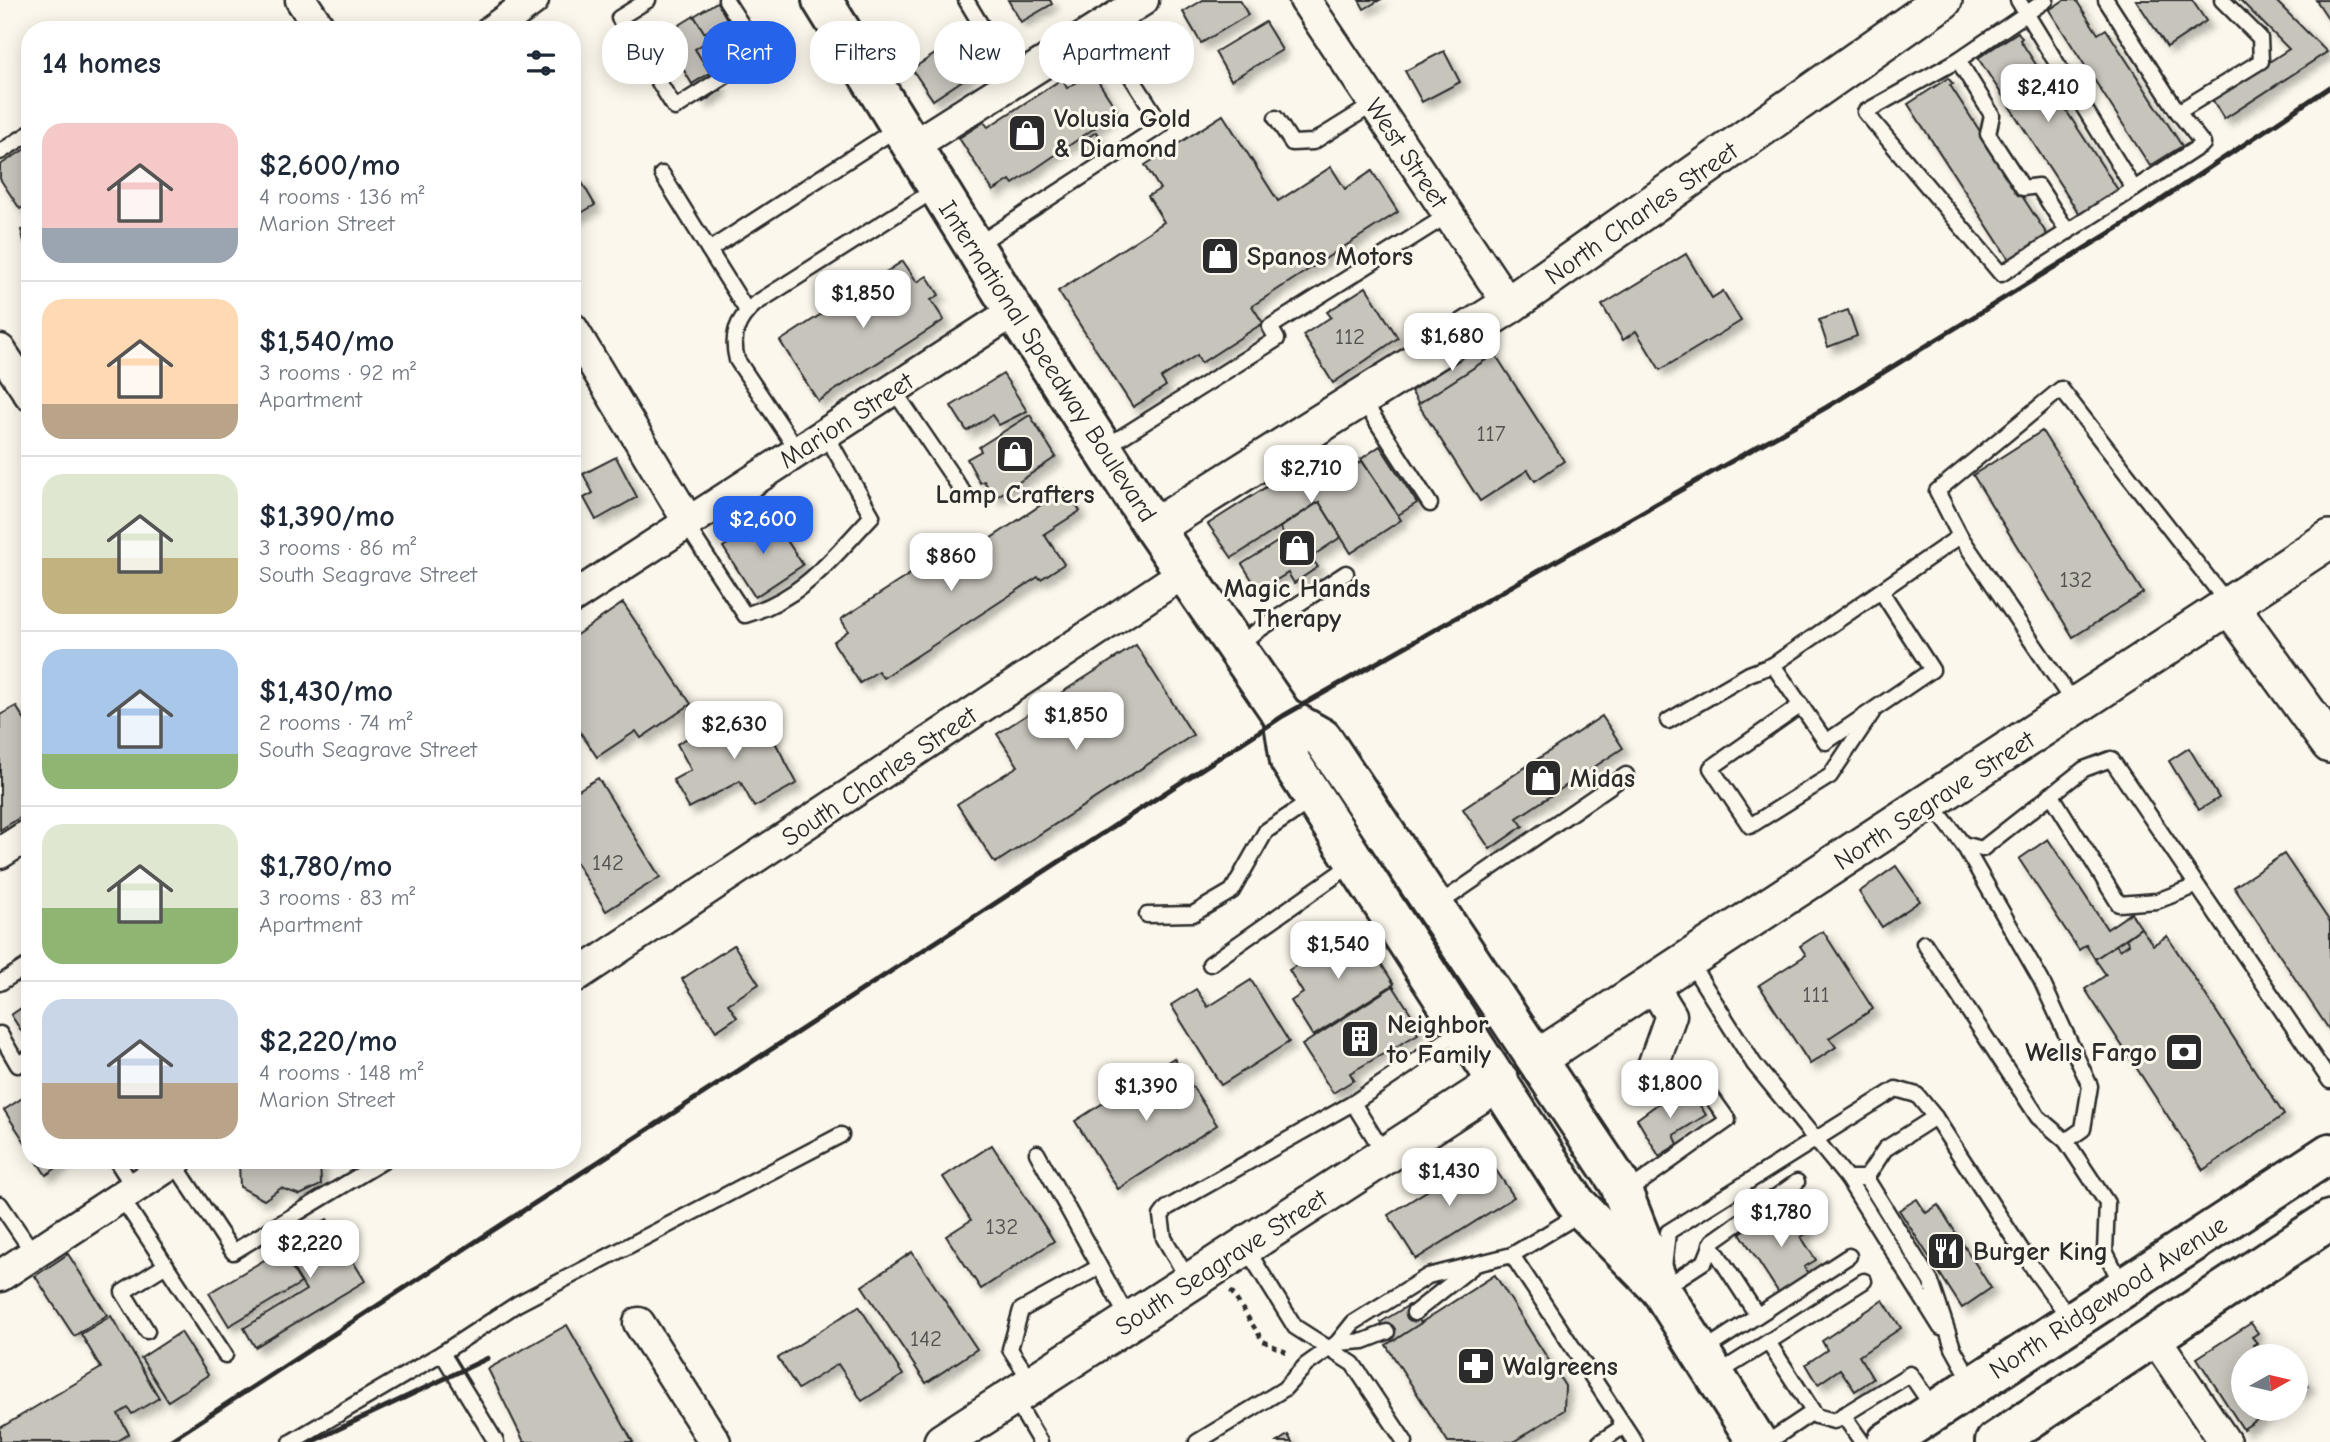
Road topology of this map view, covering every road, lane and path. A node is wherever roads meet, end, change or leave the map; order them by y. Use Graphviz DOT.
graph roads {
  1 [pos="301,0"];
  2 [pos="533,0"];
  3 [pos="648,0"];
  4 [pos="726,0"];
  5 [pos="822,0"];
  6 [pos="966,0"];
  7 [pos="1143,0"];
  8 [pos="1305,0"];
  9 [pos="1943,0"];
  10 [pos="2018,0"];
  11 [pos="2046,0"];
  12 [pos="2106,0"];
  13 [pos="2222,0"];
  14 [pos="2025,13"];
  15 [pos="314,21"];
  16 [pos="504,21"];
  17 [pos="1111,21"];
  18 [pos="1958,60"];
  19 [pos="1039,67"];
  20 [pos="1026,75"];
  21 [pos="1136,84"];
  22 [pos="1374,104"];
  23 [pos="2178,112"];
  24 [pos="1276,118"];
  25 [pos="905,137"];
  26 [pos="21,139"];
  27 [pos="0,152"];
  28 [pos="662,174"];
  29 [pos="937,188"];
  30 [pos="2134,189"];
  31 [pos="1448,215"];
  32 [pos="2068,232"];
  33 [pos="974,247"];
  34 [pos="709,250"];
  35 [pos="1509,305"];
  36 [pos="747,311"];
  37 [pos="1014,311"];
  38 [pos="581,343"];
  39 [pos="0,350"];
  40 [pos="21,382"];
  41 [pos="893,389"];
  42 [pos="1361,398"];
  43 [pos="825,433"];
  44 [pos="1103,449"];
  45 [pos="798,451"];
  46 [pos="965,495"];
  47 [pos="1430,504"];
  48 [pos="687,522"];
  49 [pos="1154,528"];
  50 [pos="1960,536"];
  51 [pos="2330,539"];
  52 [pos="1185,572"];
  53 [pos="1346,573"];
  54 [pos="1881,591"];
  55 [pos="581,592"];
  56 [pos="2230,606"];
  57 [pos="1235,645"];
  58 [pos="1773,665"];
  59 [pos="1801,705"];
  60 [pos="1876,706"];
  61 [pos="2076,706"];
  62 [pos="1283,716"];
  63 [pos="1668,721"];
  64 [pos="2330,744"];
  65 [pos="1626,775"];
  66 [pos="2051,794"];
  67 [pos="1930,802"];
  68 [pos="1320,805"];
  69 [pos="21,840"];
  70 [pos="1963,844"];
  71 [pos="0,853"];
  72 [pos="1357,860"];
  73 [pos="2197,888"];
  74 [pos="1436,906"];
  75 [pos="1146,915"];
  76 [pos="1924,943"];
  77 [pos="1688,960"];
  78 [pos="1210,964"];
  79 [pos="21,970"];
  80 [pos="581,973"];
  81 [pos="0,983"];
  82 [pos="1652,984"];
  83 [pos="1465,1027"];
  84 [pos="0,1034"];
  85 [pos="1537,1059"];
  86 [pos="21,1063"];
  87 [pos="1653,1066"];
  88 [pos="1500,1081"];
  89 [pos="2330,1081"];
  90 [pos="1701,1082"];
  91 [pos="1353,1103"];
  92 [pos="1935,1117"];
  93 [pos="841,1135"];
  94 [pos="1815,1138"];
  95 [pos="2066,1141"];
  96 [pos="1037,1153"];
  97 [pos="2330,1153"];
  98 [pos="1385,1155"];
  99 [pos="119,1169"];
  100 [pos="164,1169"];
  101 [pos="180,1169"];
  102 [pos="371,1169"];
  103 [pos="1847,1178"];
  104 [pos="1866,1178"];
  105 [pos="1797,1182"];
  106 [pos="128,1193"];
  107 [pos="0,1204"];
  108 [pos="1628,1207"];
  109 [pos="1584,1211"];
  110 [pos="2330,1220"];
  111 [pos="1711,1244"];
  112 [pos="1245,1247"];
  113 [pos="34,1254"];
  114 [pos="1512,1255"];
  115 [pos="1849,1256"];
  116 [pos="1476,1264"];
  117 [pos="166,1265"];
  118 [pos="1099,1267"];
  119 [pos="0,1276"];
  120 [pos="1864,1281"];
  121 [pos="1189,1283"];
  122 [pos="2123,1287"];
  123 [pos="1661,1290"];
  124 [pos="1414,1313"];
  125 [pos="1757,1315"];
  126 [pos="2071,1320"];
  127 [pos="1129,1322"];
  128 [pos="639,1323"];
  129 [pos="147,1331"];
  130 [pos="1387,1332"];
  131 [pos="2155,1338"];
  132 [pos="1768,1342"];
  133 [pos="1333,1346"];
  134 [pos="1953,1348"];
  135 [pos="442,1353"];
  136 [pos="225,1355"];
  137 [pos="1708,1364"];
  138 [pos="1973,1385"];
  139 [pos="1023,1390"];
  140 [pos="1935,1410"];
  141 [pos="1813,1412"];
  142 [pos="1843,1415"];
  143 [pos="1625,1426"];
  144 [pos="949,1440"];
  145 [pos="291,1442"];
  146 [pos="496,1442"];
  147 [pos="715,1442"];
  148 [pos="1040,1442"];
  149 [pos="1197,1442"];
  150 [pos="1405,1442"];
  151 [pos="1600,1442"];
  152 [pos="1635,1442"];
  153 [pos="1757,1442"];
  154 [pos="1768,1442"];
  155 [pos="1862,1442"];
  156 [pos="1887,1442"];
  157 [pos="1995,1442"];
  158 [pos="2225,1442"];
  1 -- 15 [label="street"];
  2 -- 16 [label="street"];
  3 -- 4 [label="lane"];
  5 -- 25 [label="main road, International Speedway Boulevard"];
  6 -- 20 [label="lane"];
  7 -- 17 [label="street"];
  8 -- 22 [label="street, West Street"];
  9 -- 35 [label="street, North Charles Street"];
  10 -- 14 [label="lane"];
  11 -- 14 [label="lane"];
  12 -- 23 [label="lane"];
  13 -- 23 [label="lane"];
  14 -- 18 [label="lane"];
  14 -- 30 [label="lane"];
  18 -- 32 [label="lane"];
  18 -- 32 [label="lane"];
  19 -- 20 [label="street"];
  20 -- 25 [label="street"];
  21 -- 33 [label="lane"];
  22 -- 24 [label="lane"];
  22 -- 31 [label="street, West Street"];
  23 -- 30 [label="lane"];
  25 -- 29 [label="main road, International Speedway Boulevard"];
  25 -- 34 [label="lane"];
  26 -- 27 [label="lane"];
  28 -- 34 [label="lane"];
  29 -- 33 [label="main road, International Speedway Boulevard"];
  29 -- 36 [label="lane"];
  30 -- 32 [label="lane"];
  31 -- 35 [label="street, West Street"];
  31 -- 44 [label="lane"];
  33 -- 37 [label="main road, International Speedway Boulevard"];
  34 -- 36 [label="lane"];
  35 -- 42 [label="street, North Charles Street"];
  36 -- 45 [label="lane"];
  37 -- 41 [label="street, Marion Street"];
  37 -- 44 [label="main road, International Speedway Boulevard"];
  38 -- 48 [label="street"];
  39 -- 40 [label="street"];
  41 -- 43 [label="street, Marion Street"];
  41 -- 46 [label="lane"];
  42 -- 47 [label="lane"];
  42 -- 49 [label="street, North Charles Street"];
  43 -- 45 [label="street, Marion Street"];
  43 -- 48 [label="lane"];
  44 -- 49 [label="main road, International Speedway Boulevard"];
  45 -- 48 [label="street, Marion Street"];
  48 -- 55 [label="street, Marion Street"];
  49 -- 52 [label="main road, International Speedway Boulevard"];
  50 -- 54 [label="lane"];
  50 -- 56 [label="lane"];
  50 -- 61 [label="lane"];
  51 -- 56 [label="street, North Segrave Street"];
  52 -- 57 [label="main road, International Speedway Boulevard"];
  52 -- 80 [label="street, South Charles Street"];
  53 -- 57 [label="lane"];
  54 -- 58 [label="lane"];
  54 -- 60 [label="lane"];
  56 -- 61 [label="street, North Segrave Street"];
  56 -- 64 [label="street"];
  57 -- 62 [label="main road, International Speedway Boulevard"];
  58 -- 59 [label="lane"];
  58 -- 63 [label="lane"];
  59 -- 60 [label="lane"];
  59 -- 60 [label="lane"];
  61 -- 67 [label="street, North Segrave Street"];
  62 -- 68 [label="main road, International Speedway Boulevard"];
  62 -- 74 [label="main road, International Speedway Boulevard"];
  65 -- 74 [label="lane"];
  66 -- 70 [label="lane"];
  66 -- 73 [label="lane"];
  66 -- 73 [label="lane"];
  67 -- 70 [label="lane"];
  67 -- 77 [label="street, North Segrave Street"];
  68 -- 72 [label="main road, International Speedway Boulevard"];
  68 -- 75 [label="lane"];
  68 -- 85 [label="main road"];
  69 -- 71 [label="street"];
  70 -- 95 [label="lane"];
  72 -- 78 [label="lane"];
  72 -- 83 [label="main road, International Speedway Boulevard"];
  73 -- 89 [label="lane"];
  74 -- 85 [label="main road, International Speedway Boulevard"];
  76 -- 95 [label="lane"];
  77 -- 82 [label="street, North Segrave Street"];
  77 -- 94 [label="lane"];
  79 -- 81 [label="lane"];
  82 -- 85 [label="street, North Segrave Street"];
  82 -- 87 [label="street"];
  83 -- 88 [label="main road, International Speedway Boulevard"];
  83 -- 91 [label="lane"];
  84 -- 86 [label="lane"];
  85 -- 108 [label="main road, International Speedway Boulevard"];
  88 -- 98 [label="street, South Seagrave Street"];
  88 -- 108 [label="main road"];
  88 -- 109 [label="main road, International Speedway Boulevard"];
  90 -- 108 [label="lane"];
  91 -- 98 [label="lane"];
  91 -- 121 [label="lane"];
  92 -- 94 [label="lane"];
  92 -- 104 [label="lane"];
  92 -- 126 [label="lane"];
  93 -- 135 [label="lane"];
  94 -- 103 [label="lane"];
  94 -- 123 [label="lane"];
  95 -- 122 [label="lane"];
  96 -- 118 [label="lane"];
  97 -- 122 [label="main road, North Ridgewood Avenue"];
  98 -- 112 [label="street, South Seagrave Street"];
  99 -- 106 [label="lane"];
  100 -- 106 [label="street"];
  101 -- 102 [label="lane"];
  103 -- 104 [label="lane"];
  103 -- 134 [label="lane"];
  104 -- 134 [label="lane"];
  105 -- 111 [label="lane"];
  106 -- 113 [label="street"];
  106 -- 117 [label="lane"];
  107 -- 113 [label="lane"];
  108 -- 123 [label="main road, International Speedway Boulevard"];
  109 -- 114 [label="lane"];
  109 -- 123 [label="main road, International Speedway Boulevard"];
  110 -- 131 [label="main road"];
  111 -- 123 [label="lane"];
  111 -- 125 [label="lane"];
  112 -- 121 [label="street, South Seagrave Street"];
  112 -- 133 [label="lane"];
  113 -- 119 [label="street"];
  114 -- 116 [label="lane"];
  114 -- 143 [label="lane"];
  115 -- 125 [label="lane"];
  116 -- 124 [label="lane"];
  116 -- 133 [label="lane"];
  117 -- 129 [label="lane"];
  117 -- 136 [label="lane"];
  118 -- 127 [label="lane"];
  118 -- 139 [label="lane"];
  120 -- 132 [label="lane"];
  121 -- 127 [label="street, South Seagrave Street"];
  122 -- 126 [label="main road, North Ridgewood Avenue"];
  123 -- 137 [label="main road, International Speedway Boulevard"];
  125 -- 137 [label="lane"];
  126 -- 138 [label="main road, North Ridgewood Avenue"];
  127 -- 139 [label="street, South Seagrave Street"];
  128 -- 147 [label="street"];
  130 -- 133 [label="lane"];
  131 -- 157 [label="main road"];
  131 -- 158 [label="street"];
  132 -- 137 [label="lane"];
  132 -- 141 [label="lane"];
  133 -- 149 [label="lane"];
  133 -- 150 [label="lane"];
  134 -- 138 [label="lane"];
  135 -- 145 [label="lane"];
  135 -- 146 [label="lane"];
  137 -- 153 [label="main road, International Speedway Boulevard"];
  138 -- 140 [label="main road, North Ridgewood Avenue"];
  139 -- 144 [label="street, South Seagrave Street"];
  139 -- 148 [label="lane"];
  140 -- 142 [label="lane"];
  140 -- 156 [label="main road, North Ridgewood Avenue"];
  141 -- 142 [label="lane"];
  141 -- 154 [label="lane"];
  142 -- 155 [label="lane"];
  143 -- 151 [label="lane"];
  143 -- 152 [label="lane"];
}
